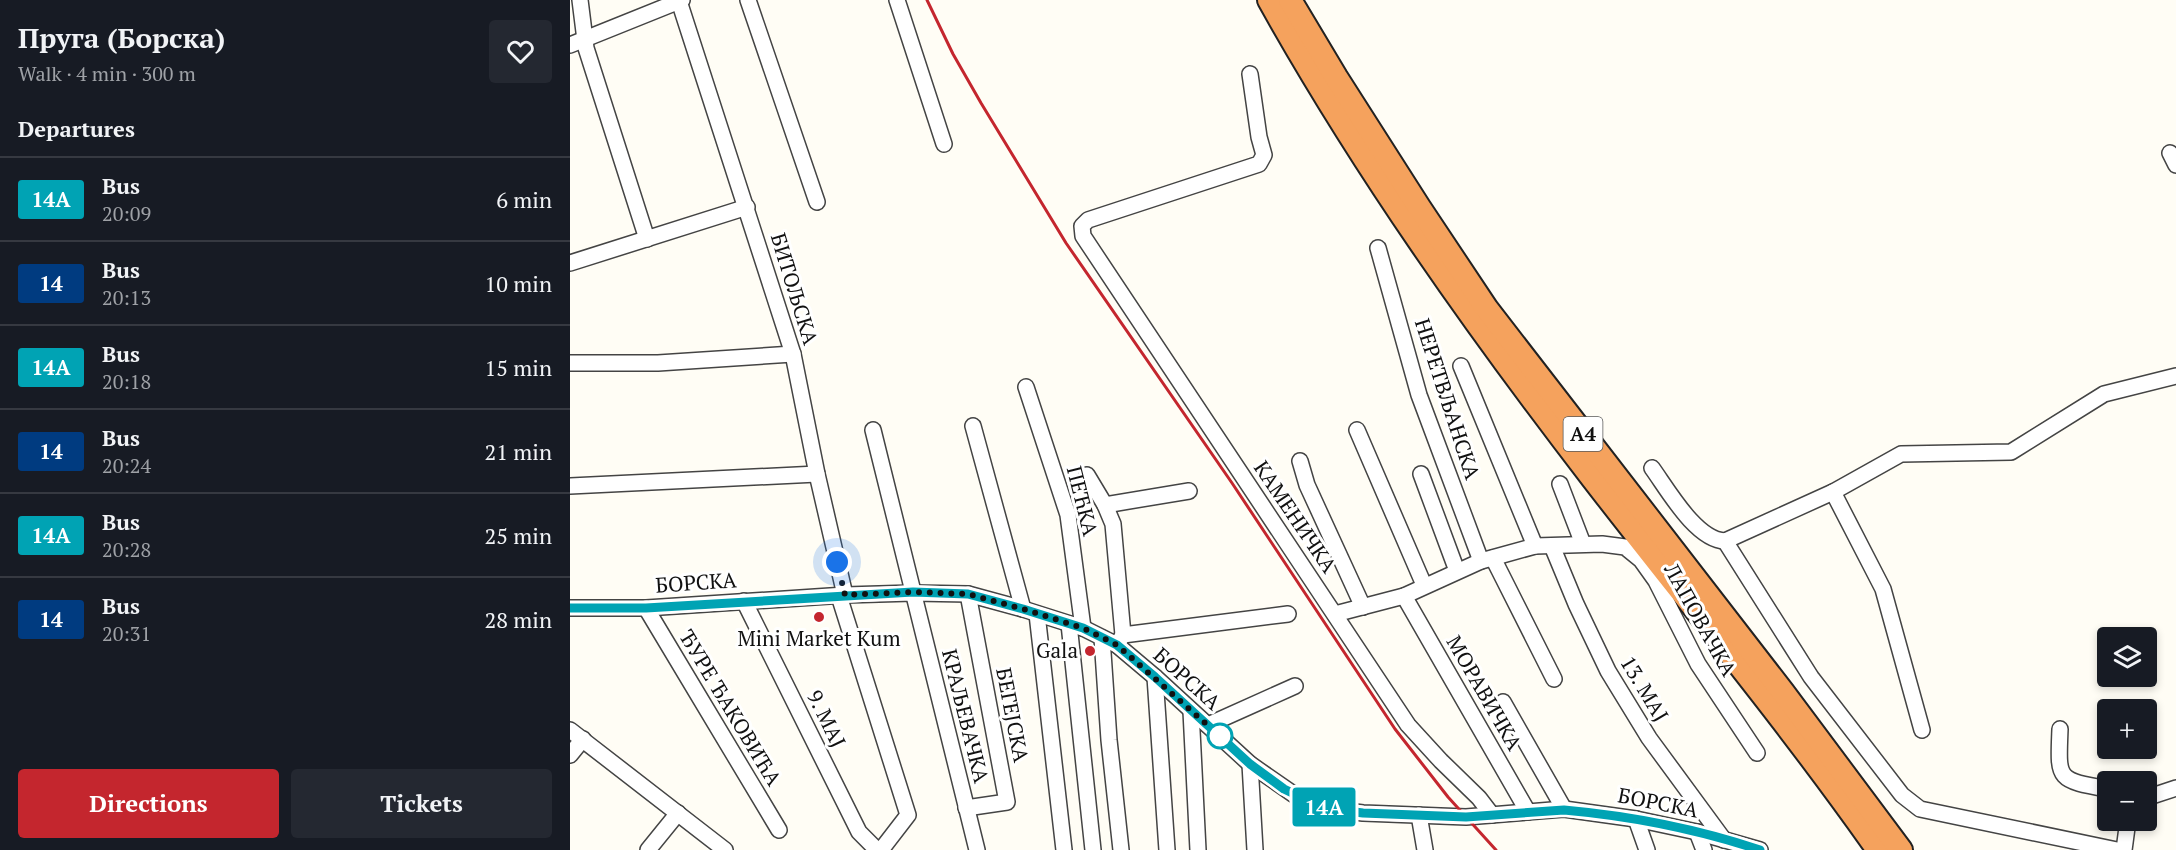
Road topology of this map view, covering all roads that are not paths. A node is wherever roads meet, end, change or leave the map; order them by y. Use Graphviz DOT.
graph roads {
  1 [pos="580,0"];
  2 [pos="748,0"];
  3 [pos="897,0"];
  4 [pos="1269,0"];
  5 [pos="1290,0"];
  6 [pos="681,1"];
  7 [pos="586,40"];
  8 [pos="570,45"];
  9 [pos="1250,74"];
  10 [pos="944,144"];
  11 [pos="817,202"];
  12 [pos="747,207"];
  13 [pos="647,239"];
  14 [pos="1378,248"];
  15 [pos="570,263"];
  16 [pos="793,354"];
  17 [pos="570,363"];
  18 [pos="1461,366"];
  19 [pos="2176,376"];
  20 [pos="1026,387"];
  21 [pos="973,426"];
  22 [pos="873,430"];
  23 [pos="1357,430"];
  24 [pos="1300,461"];
  25 [pos="1652,468"];
  26 [pos="817,474"];
  27 [pos="1421,474"];
  28 [pos="1087,475"];
  29 [pos="1560,484"];
  30 [pos="570,486"];
  31 [pos="1189,491"];
  32 [pos="1833,492"];
  33 [pos="1104,505"];
  34 [pos="1725,541"];
  35 [pos="1583,544"];
  36 [pos="1535,546"];
  37 [pos="1552,546"];
  38 [pos="1487,559"];
  39 [pos="1457,571"];
  40 [pos="1424,585"];
  41 [pos="913,592"];
  42 [pos="968,594"];
  43 [pos="842,596"];
  44 [pos="1404,596"];
  45 [pos="744,601"];
  46 [pos="1363,607"];
  47 [pos="646,608"];
  48 [pos="570,609"];
  49 [pos="1030,611"];
  50 [pos="1288,614"];
  51 [pos="1335,614"];
  52 [pos="1076,626"];
  53 [pos="1102,638"];
  54 [pos="1120,640"];
  55 [pos="1155,677"];
  56 [pos="1554,679"];
  57 [pos="1294,686"];
  58 [pos="1503,702"];
  59 [pos="1191,711"];
  60 [pos="1208,725"];
  61 [pos="2060,729"];
  62 [pos="570,730"];
  63 [pos="1923,730"];
  64 [pos="583,739"];
  65 [pos="1757,753"];
  66 [pos="570,755"];
  67 [pos="1250,764"];
  68 [pos="2097,787"];
  69 [pos="2176,788"];
  70 [pos="2157,794"];
  71 [pos="966,808"];
  72 [pos="1564,810"];
  73 [pos="1528,812"];
  74 [pos="678,813"];
  75 [pos="1419,815"];
  76 [pos="1492,815"];
  77 [pos="1636,819"];
  78 [pos="779,830"];
  79 [pos="2127,831"];
  80 [pos="1697,832"];
  81 [pos="1731,844"];
  82 [pos="648,850"];
  83 [pos="725,850"];
  84 [pos="879,850"];
  85 [pos="976,850"];
  86 [pos="1064,850"];
  87 [pos="1093,850"];
  88 [pos="1121,850"];
  89 [pos="1167,850"];
  90 [pos="1198,850"];
  91 [pos="1255,850"];
  92 [pos="1425,850"];
  93 [pos="1647,850"];
  94 [pos="1704,850"];
  95 [pos="1760,850"];
  96 [pos="1878,850"];
  97 [pos="1901,850"];
  98 [pos="2117,850"];
  99 [pos="2124,850"];
  1 -- 7 [label="street"];
  2 -- 11 [label="street"];
  3 -- 10 [label="street"];
  4 -- 96 [label="highway, A4"];
  5 -- 97 [label="highway, A4"];
  6 -- 7 [label="street"];
  6 -- 12 [label="street, БИТОЉСКА"];
  7 -- 8 [label="street"];
  7 -- 13 [label="street"];
  9 -- 51 [label="street, КАМЕНИЧКА"];
  12 -- 13 [label="street"];
  12 -- 16 [label="street, БИТОЉСКА"];
  13 -- 15 [label="street"];
  14 -- 38 [label="street, НЕРЕТВЉАНСКА"];
  16 -- 17 [label="street"];
  16 -- 26 [label="street, БИТОЉСКА"];
  18 -- 36 [label="street"];
  19 -- 32 [label="street"];
  20 -- 52 [label="street, ПЕЋКА"];
  21 -- 49 [label="street"];
  22 -- 41 [label="street, КРАЉЕВАЧКА"];
  23 -- 40 [label="street"];
  24 -- 46 [label="street"];
  25 -- 34 [label="street"];
  26 -- 30 [label="street"];
  26 -- 43 [label="street, БИТОЉСКА"];
  27 -- 39 [label="street"];
  28 -- 33 [label="street"];
  29 -- 35 [label="street"];
  31 -- 33 [label="street"];
  32 -- 34 [label="street"];
  32 -- 63 [label="street"];
  33 -- 54 [label="street"];
  34 -- 98 [label="street"];
  35 -- 37 [label="street, ЛАПОВАЧКА"];
  35 -- 65 [label="street, ЛАПОВАЧКА"];
  36 -- 37 [label="street, ЛАПОВАЧКА"];
  36 -- 38 [label="street, ЛАПОВАЧКА"];
  37 -- 81 [label="street, 13. МАЈ"];
  38 -- 39 [label="street, ЛАПОВАЧКА"];
  38 -- 56 [label="street, НЕРЕТВЉАНСКА"];
  39 -- 40 [label="street, ЛАПОВАЧКА"];
  40 -- 44 [label="street, ЛАПОВАЧКА"];
  41 -- 42 [label="street, БОРСКА"];
  41 -- 43 [label="street, БОРСКА"];
  41 -- 71 [label="street, КРАЉЕВАЧКА"];
  42 -- 49 [label="street, БОРСКА"];
  42 -- 71 [label="street, БЕГЕЈСКА"];
  43 -- 45 [label="street, БОРСКА"];
  43 -- 84 [label="street, БИТОЉСКА"];
  44 -- 46 [label="street, ЛАПОВАЧКА"];
  44 -- 73 [label="street, МОРАВИЧКА"];
  45 -- 47 [label="street, БОРСКА"];
  45 -- 84 [label="street, 9. МАЈ"];
  46 -- 51 [label="street, ЛАПОВАЧКА"];
  47 -- 48 [label="street, БОРСКА"];
  47 -- 78 [label="street, ЂУРЕ ЂАКОВИЋА"];
  49 -- 52 [label="street, БОРСКА"];
  49 -- 86 [label="street"];
  50 -- 54 [label="street"];
  51 -- 76 [label="street, КАМЕНИЧКА"];
  52 -- 53 [label="street, БОРСКА"];
  52 -- 87 [label="street, ПЕЋКА"];
  53 -- 54 [label="street, БОРСКА"];
  53 -- 88 [label="street"];
  54 -- 55 [label="street, БОРСКА"];
  55 -- 59 [label="street, БОРСКА"];
  55 -- 89 [label="street"];
  57 -- 60 [label="street"];
  58 -- 72 [label="street"];
  59 -- 60 [label="street, БОРСКА"];
  59 -- 90 [label="street"];
  60 -- 67 [label="street, БОРСКА"];
  61 -- 68 [label="street"];
  62 -- 64 [label="street"];
  64 -- 66 [label="street"];
  64 -- 74 [label="street"];
  67 -- 75 [label="street, БОРСКА"];
  67 -- 91 [label="street"];
  69 -- 70 [label="street"];
  71 -- 85 [label="street, КРАЉЕВАЧКА"];
  72 -- 73 [label="street, БОРСКА"];
  72 -- 77 [label="street, БОРСКА"];
  73 -- 76 [label="street, БОРСКА"];
  74 -- 82 [label="street"];
  74 -- 83 [label="street"];
  75 -- 76 [label="street, БОРСКА"];
  75 -- 92 [label="street"];
  77 -- 80 [label="street, БОРСКА"];
  77 -- 93 [label="street"];
  79 -- 99 [label="street"];
  80 -- 81 [label="street, БОРСКА"];
  80 -- 94 [label="street"];
  81 -- 95 [label="street, БОРСКА"];
}
